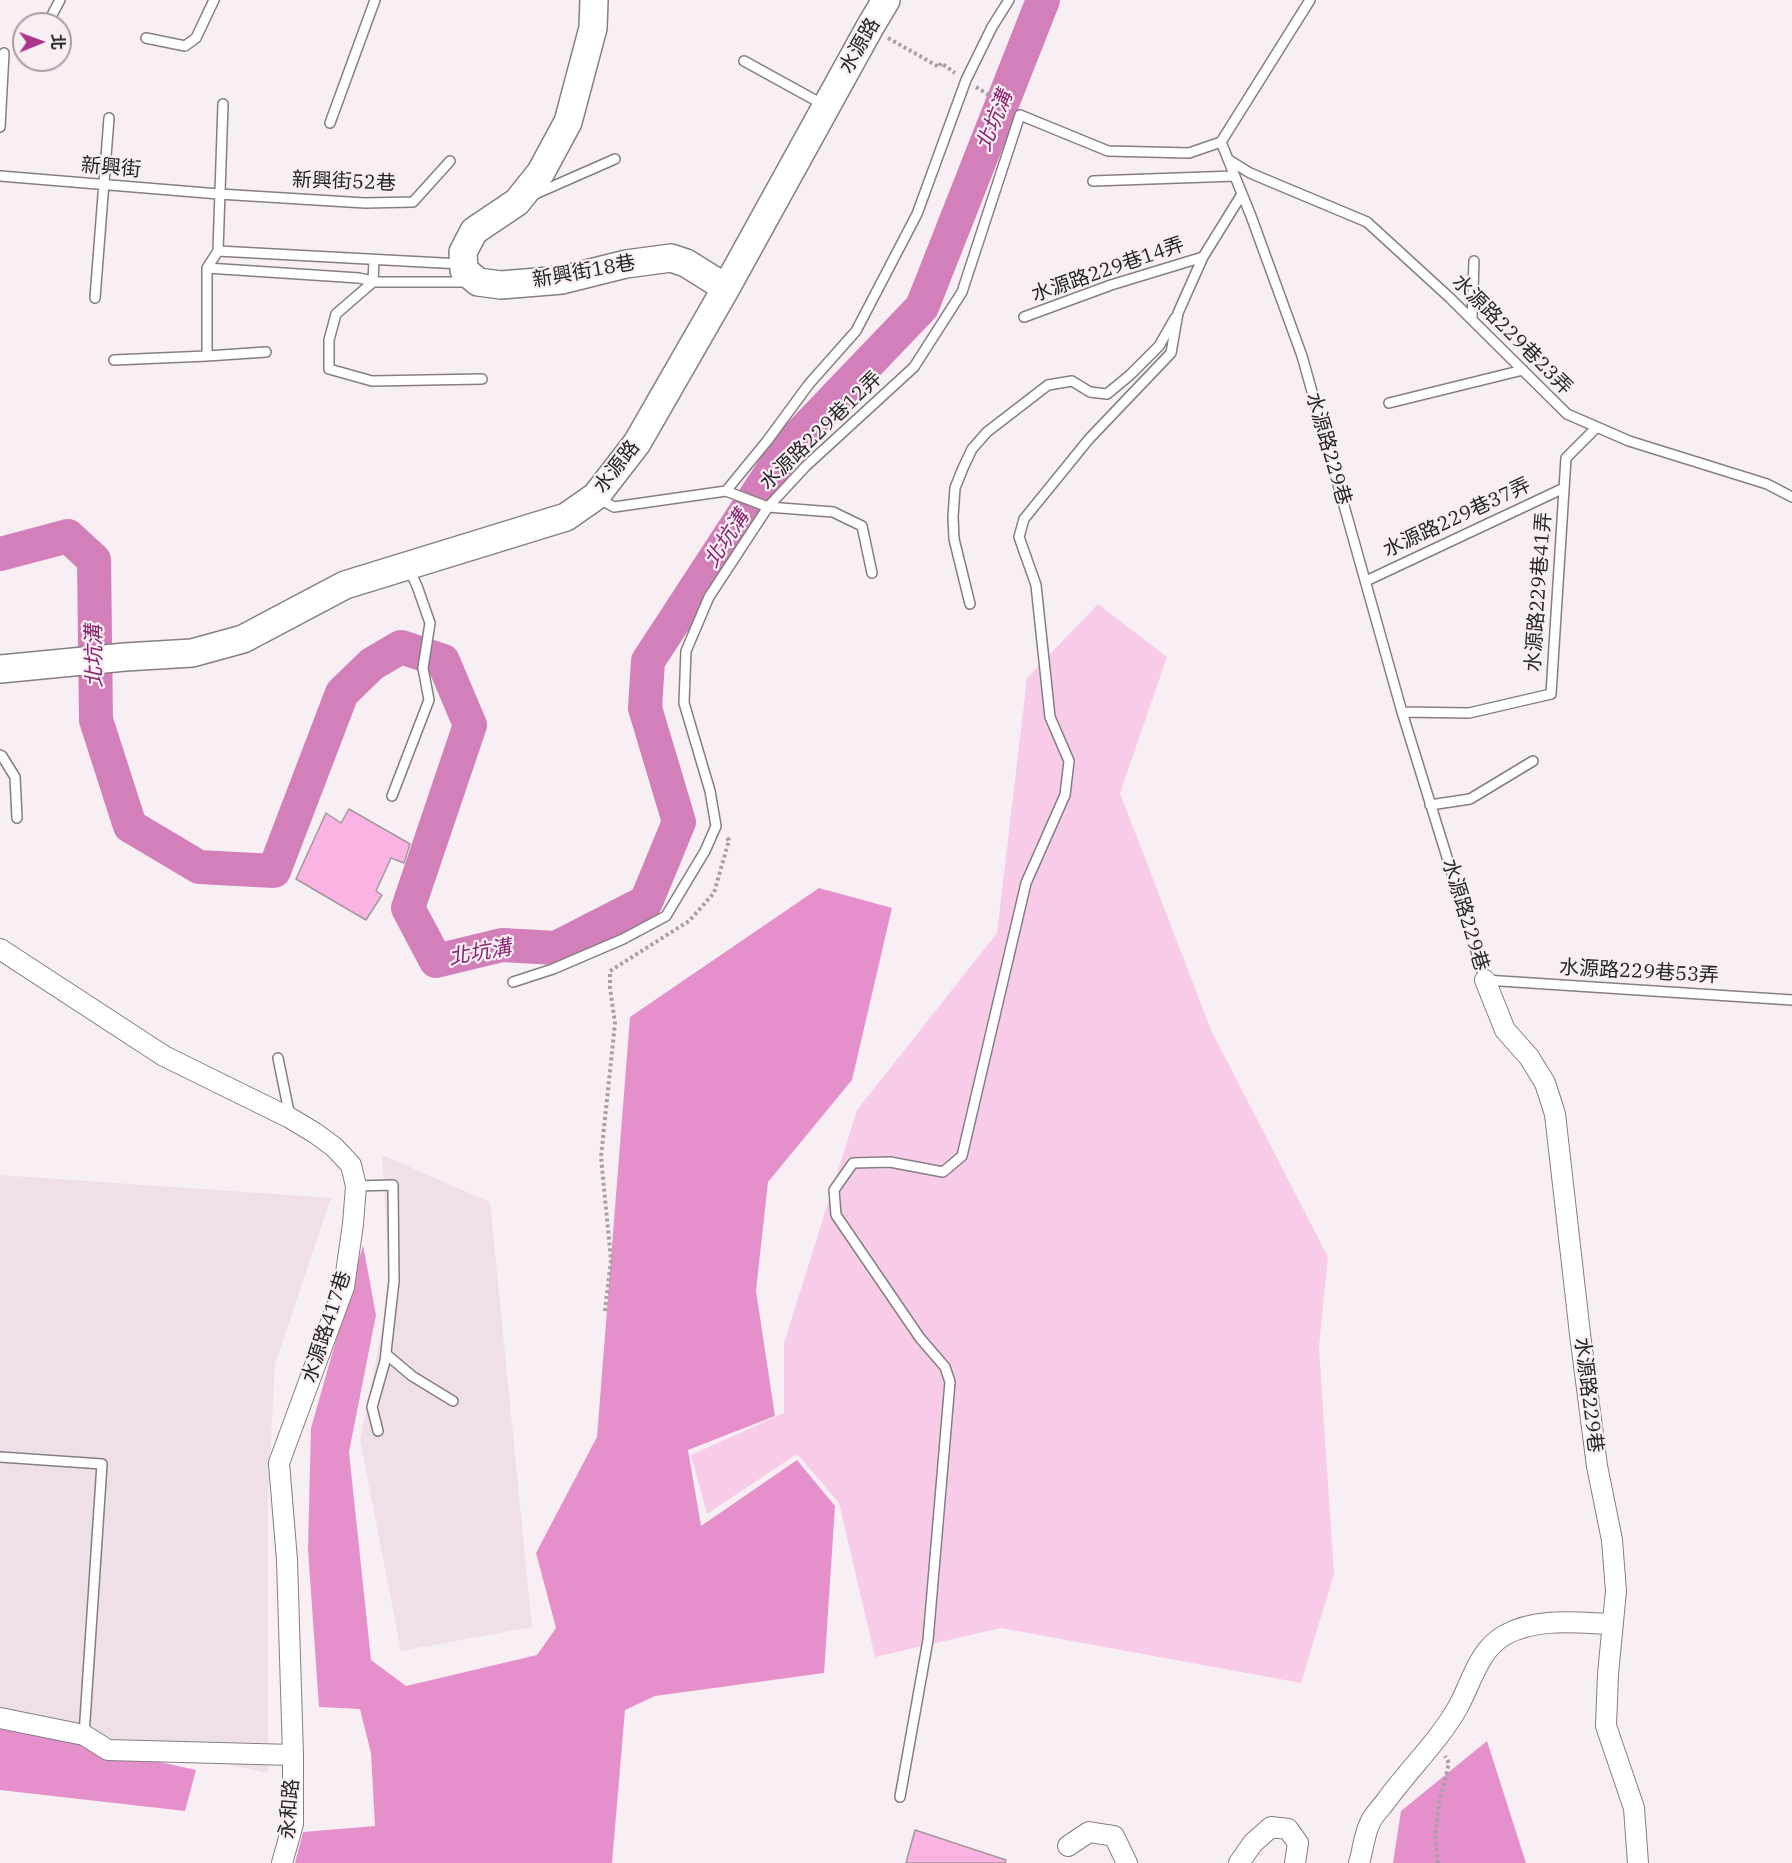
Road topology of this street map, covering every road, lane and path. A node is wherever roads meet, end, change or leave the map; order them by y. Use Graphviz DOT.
graph roads {
  1 [pos="214,0"];
  2 [pos="375,0"];
  3 [pos="594,0"];
  4 [pos="886,0"];
  5 [pos="1009,0"];
  6 [pos="1310,0"];
  7 [pos="870,27"];
  8 [pos="146,38"];
  9 [pos="4,53"];
  10 [pos="744,61"];
  11 [pos="941,63"];
  12 [pos="966,80"];
  13 [pos="223,104"];
  14 [pos="826,106"];
  15 [pos="1020,115"];
  16 [pos="109,118"];
  17 [pos="330,123"];
  18 [pos="0,127"];
  19 [pos="1221,142"];
  20 [pos="615,159"];
  21 [pos="1228,159"];
  22 [pos="450,161"];
  23 [pos="0,176"];
  24 [pos="1234,176"];
  25 [pos="1093,181"];
  26 [pos="105,186"];
  27 [pos="219,194"];
  28 [pos="1242,194"];
  29 [pos="517,202"];
  30 [pos="218,251"];
  31 [pos="1203,257"];
  32 [pos="374,260"];
  33 [pos="1474,261"];
  34 [pos="207,268"];
  35 [pos="471,273"];
  36 [pos="373,282"];
  37 [pos="726,288"];
  38 [pos="95,298"];
  39 [pos="1178,313"];
  40 [pos="1024,317"];
  41 [pos="1472,320"];
  42 [pos="266,352"];
  43 [pos="207,356"];
  44 [pos="114,360"];
  45 [pos="1523,370"];
  46 [pos="482,379"];
  47 [pos="1389,403"];
  48 [pos="1598,427"];
  49 [pos="1563,488"];
  50 [pos="726,491"];
  51 [pos="596,496"];
  52 [pos="1792,497"];
  53 [pos="768,507"];
  54 [pos="407,564"];
  55 [pos="872,573"];
  56 [pos="1366,581"];
  57 [pos="970,604"];
  58 [pos="0,669"];
  59 [pos="1402,712"];
  60 [pos="0,755"];
  61 [pos="1533,761"];
  62 [pos="392,796"];
  63 [pos="1430,805"];
  64 [pos="17,818"];
  65 [pos="716,826"];
  66 [pos="0,949"];
  67 [pos="1485,980"];
  68 [pos="513,982"];
  69 [pos="1792,1000"];
  70 [pos="278,1058"];
  71 [pos="290,1118"];
  72 [pos="356,1186"];
  73 [pos="605,1311"];
  74 [pos="386,1353"];
  75 [pos="453,1401"];
  76 [pos="378,1431"];
  77 [pos="0,1457"];
  78 [pos="1613,1624"];
  79 [pos="0,1718"];
  80 [pos="84,1735"];
  81 [pos="1436,1740"];
  82 [pos="293,1755"];
  83 [pos="900,1797"];
  84 [pos="1068,1846"];
  85 [pos="282,1863"];
  86 [pos="1127,1863"];
  87 [pos="1239,1863"];
  88 [pos="1295,1863"];
  89 [pos="1359,1863"];
  90 [pos="1438,1863"];
  91 [pos="1638,1863"];
  1 -- 8 [label="lane"];
  2 -- 17 [label="lane"];
  3 -- 29 [label="street"];
  4 -- 7 [label="street, 水源路"];
  5 -- 12 [label="lane"];
  6 -- 19 [label="lane"];
  7 -- 11 [label="path"];
  7 -- 14 [label="street, 水源路"];
  9 -- 18 [label="lane"];
  10 -- 14 [label="lane"];
  12 -- 15 [label="path"];
  12 -- 50 [label="lane"];
  13 -- 27 [label="lane"];
  14 -- 37 [label="street, 水源路"];
  15 -- 19 [label="lane"];
  15 -- 53 [label="lane, 水源路229巷12弄"];
  16 -- 26 [label="lane"];
  19 -- 21 [label="lane, 水源路229巷"];
  20 -- 29 [label="lane"];
  21 -- 24 [label="lane, 水源路229巷"];
  21 -- 41 [label="lane, 水源路229巷23弄"];
  22 -- 27 [label="lane, 新興街52巷"];
  23 -- 26 [label="lane, 新興街"];
  24 -- 25 [label="lane"];
  24 -- 28 [label="lane, 水源路229巷"];
  26 -- 27 [label="lane, 新興街"];
  26 -- 38 [label="lane"];
  27 -- 30 [label="lane"];
  28 -- 31 [label="lane"];
  28 -- 56 [label="lane, 水源路229巷"];
  29 -- 35 [label="street"];
  30 -- 32 [label="lane"];
  30 -- 34 [label="lane"];
  31 -- 39 [label="lane"];
  31 -- 40 [label="lane, 水源路229巷14弄"];
  32 -- 35 [label="lane"];
  32 -- 36 [label="lane"];
  33 -- 41 [label="lane"];
  34 -- 36 [label="lane"];
  34 -- 43 [label="lane"];
  35 -- 36 [label="lane"];
  35 -- 37 [label="street, 新興街18巷"];
  36 -- 46 [label="lane"];
  37 -- 51 [label="street, 水源路"];
  39 -- 57 [label="lane"];
  39 -- 83 [label="lane"];
  41 -- 45 [label="lane, 水源路229巷23弄"];
  42 -- 43 [label="lane"];
  43 -- 44 [label="lane"];
  45 -- 47 [label="lane"];
  45 -- 48 [label="lane, 水源路229巷23弄"];
  48 -- 49 [label="lane, 水源路229巷41弄"];
  48 -- 52 [label="lane, 水源路229巷23弄"];
  49 -- 56 [label="lane, 水源路229巷37弄"];
  49 -- 59 [label="lane, 水源路229巷41弄"];
  50 -- 51 [label="lane"];
  50 -- 53 [label="lane"];
  51 -- 54 [label="street, 水源路"];
  53 -- 55 [label="lane"];
  53 -- 65 [label="lane, 水源路229巷12弄"];
  54 -- 58 [label="street, 水源路"];
  54 -- 62 [label="lane"];
  56 -- 59 [label="lane, 水源路229巷"];
  59 -- 63 [label="lane, 水源路229巷"];
  60 -- 64 [label="lane"];
  61 -- 63 [label="lane"];
  63 -- 67 [label="lane, 水源路229巷"];
  65 -- 68 [label="lane"];
  65 -- 73 [label="path"];
  66 -- 71 [label="street, 水源路417巷"];
  67 -- 69 [label="lane, 水源路229巷53弄"];
  67 -- 78 [label="street, 水源路229巷"];
  70 -- 71 [label="lane"];
  71 -- 72 [label="street, 水源路417巷"];
  72 -- 74 [label="lane"];
  72 -- 82 [label="street, 水源路417巷"];
  74 -- 75 [label="lane"];
  74 -- 76 [label="lane"];
  77 -- 80 [label="lane"];
  78 -- 81 [label="street"];
  78 -- 91 [label="street, 水源路229巷"];
  79 -- 80 [label="street"];
  80 -- 82 [label="street"];
  81 -- 89 [label="street"];
  81 -- 90 [label="path"];
  82 -- 85 [label="street, 永和路"];
  84 -- 86 [label="street"];
  87 -- 88 [label="street"];
}
